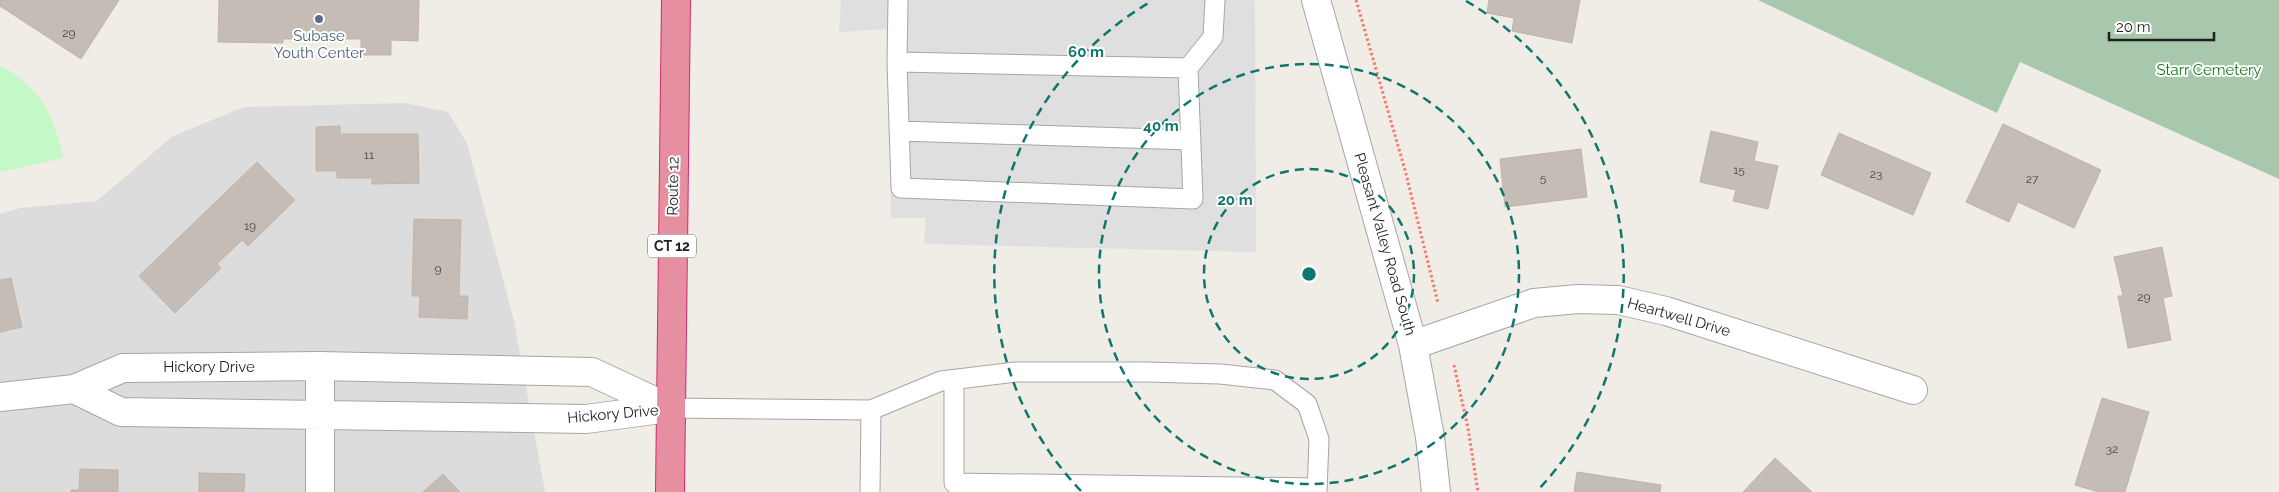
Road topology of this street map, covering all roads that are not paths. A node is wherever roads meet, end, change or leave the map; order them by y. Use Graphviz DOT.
graph roads {
  1 [pos="676,0"];
  2 [pos="898,0"];
  3 [pos="1215,0"];
  4 [pos="1316,0"];
  5 [pos="897,62"];
  6 [pos="1188,68"];
  7 [pos="899,131"];
  8 [pos="1191,140"];
  9 [pos="1413,345"];
  10 [pos="320,366"];
  11 [pos="954,380"];
  12 [pos="74,389"];
  13 [pos="1913,390"];
  14 [pos="0,397"];
  15 [pos="669,408"];
  16 [pos="871,410"];
  17 [pos="320,414"];
  18 [pos="952,488"];
  19 [pos="1317,490"];
  20 [pos="320,492"];
  21 [pos="670,492"];
  22 [pos="870,492"];
  23 [pos="1436,492"];
  1 -- 15 [label="highway, Route 12 / CT 12"];
  2 -- 5 [label="lane"];
  3 -- 6 [label="lane"];
  4 -- 9 [label="street, Pleasant Valley Road South"];
  5 -- 6 [label="lane"];
  5 -- 7 [label="lane"];
  6 -- 8 [label="lane"];
  7 -- 8 [label="lane"];
  7 -- 8 [label="lane"];
  9 -- 13 [label="street, Heartwell Drive"];
  9 -- 23 [label="street, Pleasant Valley Road South"];
  10 -- 12 [label="street, Hickory Drive"];
  10 -- 15 [label="street, Hickory Drive"];
  10 -- 17 [label="street"];
  11 -- 16 [label="lane"];
  11 -- 18 [label="lane"];
  11 -- 19 [label="lane"];
  12 -- 14 [label="street, Hickory Drive"];
  12 -- 17 [label="street, Hickory Drive"];
  15 -- 16 [label="lane"];
  15 -- 17 [label="street, Hickory Drive"];
  15 -- 21 [label="highway, Route 12 / CT 12"];
  16 -- 22 [label="lane"];
  17 -- 20 [label="street"];
  18 -- 19 [label="lane"];
}
